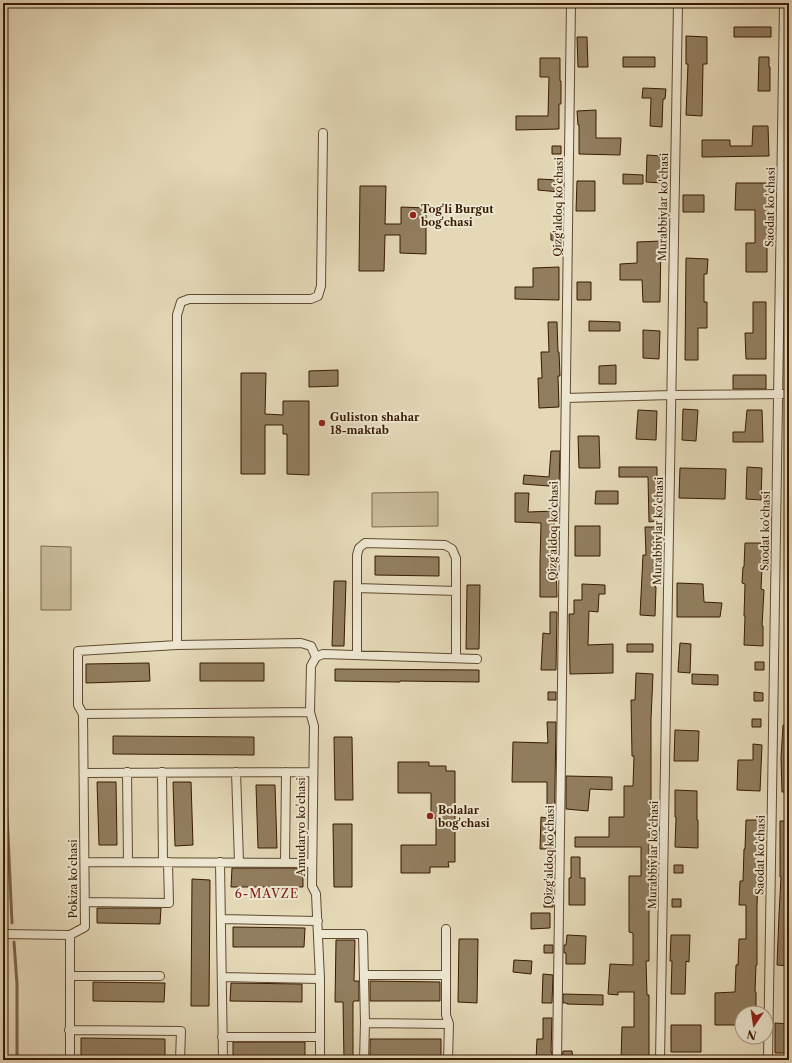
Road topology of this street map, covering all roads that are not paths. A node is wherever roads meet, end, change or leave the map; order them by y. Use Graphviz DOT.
graph roads {
  1 [pos="571,3"];
  2 [pos="678,3"];
  3 [pos="784,3"];
  4 [pos="323,133"];
  5 [pos="778,394"];
  6 [pos="789,394"];
  7 [pos="671,395"];
  8 [pos="566,398"];
  9 [pos="357,588"];
  10 [pos="456,591"];
  11 [pos="177,645"];
  12 [pos="357,655"];
  13 [pos="316,657"];
  14 [pos="456,658"];
  15 [pos="477,659"];
  16 [pos="310,712"];
  17 [pos="83,714"];
  18 [pos="128,772"];
  19 [pos="162,772"];
  20 [pos="236,772"];
  21 [pos="286,772"];
  22 [pos="313,772"];
  23 [pos="84,773"];
  24 [pos="84,862"];
  25 [pos="128,862"];
  26 [pos="166,862"];
  27 [pos="220,862"];
  28 [pos="239,862"];
  29 [pos="285,863"];
  30 [pos="312,863"];
  31 [pos="85,902"];
  32 [pos="221,919"];
  33 [pos="318,921"];
  34 [pos="446,929"];
  35 [pos="3,934"];
  36 [pos="318,934"];
  37 [pos="70,935"];
  38 [pos="364,975"];
  39 [pos="445,975"];
  40 [pos="70,976"];
  41 [pos="160,976"];
  42 [pos="222,977"];
  43 [pos="320,979"];
  44 [pos="365,1023"];
  45 [pos="449,1024"];
  46 [pos="70,1030"];
  47 [pos="222,1037"];
  48 [pos="320,1038"];
  49 [pos="70,1060"];
  50 [pos="180,1060"];
  51 [pos="223,1060"];
  52 [pos="320,1060"];
  53 [pos="364,1060"];
  54 [pos="448,1060"];
  55 [pos="557,1060"];
  56 [pos="660,1060"];
  57 [pos="768,1060"];
  1 -- 8 [label="street, Qizg'aldoq ko'chasi"];
  2 -- 7 [label="street, Murabbiylar ko'chasi"];
  3 -- 5 [label="street, Saodat ko'chasi"];
  4 -- 11 [label="street"];
  5 -- 6 [label="street"];
  5 -- 7 [label="street"];
  5 -- 57 [label="street, Saodat ko'chasi"];
  7 -- 8 [label="street"];
  7 -- 56 [label="street, Murabbiylar ko'chasi"];
  8 -- 55 [label="street, Qizg'aldoq ko'chasi"];
  9 -- 10 [label="street"];
  9 -- 10 [label="street"];
  9 -- 12 [label="street"];
  10 -- 14 [label="street"];
  11 -- 13 [label="street"];
  11 -- 17 [label="street, Pokiza ko'chasi"];
  12 -- 13 [label="street"];
  12 -- 14 [label="street"];
  13 -- 16 [label="street, Amudaryo ko'chasi"];
  14 -- 15 [label="street"];
  16 -- 17 [label="street"];
  16 -- 22 [label="street, Amudaryo ko'chasi"];
  17 -- 23 [label="street, Pokiza ko'chasi"];
  18 -- 19 [label="street"];
  18 -- 23 [label="street"];
  18 -- 25 [label="street"];
  19 -- 20 [label="street"];
  19 -- 26 [label="street"];
  20 -- 21 [label="street"];
  20 -- 28 [label="street"];
  21 -- 22 [label="street"];
  21 -- 29 [label="street"];
  22 -- 30 [label="street, Amudaryo ko'chasi"];
  23 -- 24 [label="street, Pokiza ko'chasi"];
  24 -- 25 [label="street"];
  24 -- 31 [label="street, Pokiza ko'chasi"];
  25 -- 26 [label="street"];
  26 -- 27 [label="street"];
  26 -- 31 [label="street"];
  27 -- 28 [label="street"];
  27 -- 32 [label="street"];
  28 -- 29 [label="street"];
  29 -- 30 [label="street"];
  30 -- 33 [label="street, Amudaryo ko'chasi"];
  31 -- 37 [label="street, Pokiza ko'chasi"];
  32 -- 33 [label="street"];
  32 -- 42 [label="street"];
  33 -- 36 [label="street, Amudaryo ko'chasi"];
  34 -- 39 [label="street"];
  35 -- 37 [label="street"];
  36 -- 38 [label="street"];
  36 -- 43 [label="street, Amudaryo ko'chasi"];
  37 -- 40 [label="street, Pokiza ko'chasi"];
  38 -- 39 [label="street"];
  38 -- 44 [label="street"];
  39 -- 45 [label="street"];
  40 -- 41 [label="street"];
  40 -- 46 [label="street, Pokiza ko'chasi"];
  42 -- 43 [label="street"];
  42 -- 47 [label="street"];
  43 -- 48 [label="street, Amudaryo ko'chasi"];
  44 -- 45 [label="street"];
  44 -- 53 [label="street"];
  45 -- 54 [label="street"];
  46 -- 49 [label="street, Pokiza ko'chasi"];
  46 -- 50 [label="street"];
  47 -- 48 [label="street"];
  47 -- 51 [label="street"];
  48 -- 52 [label="street, Amudaryo ko'chasi"];
}
